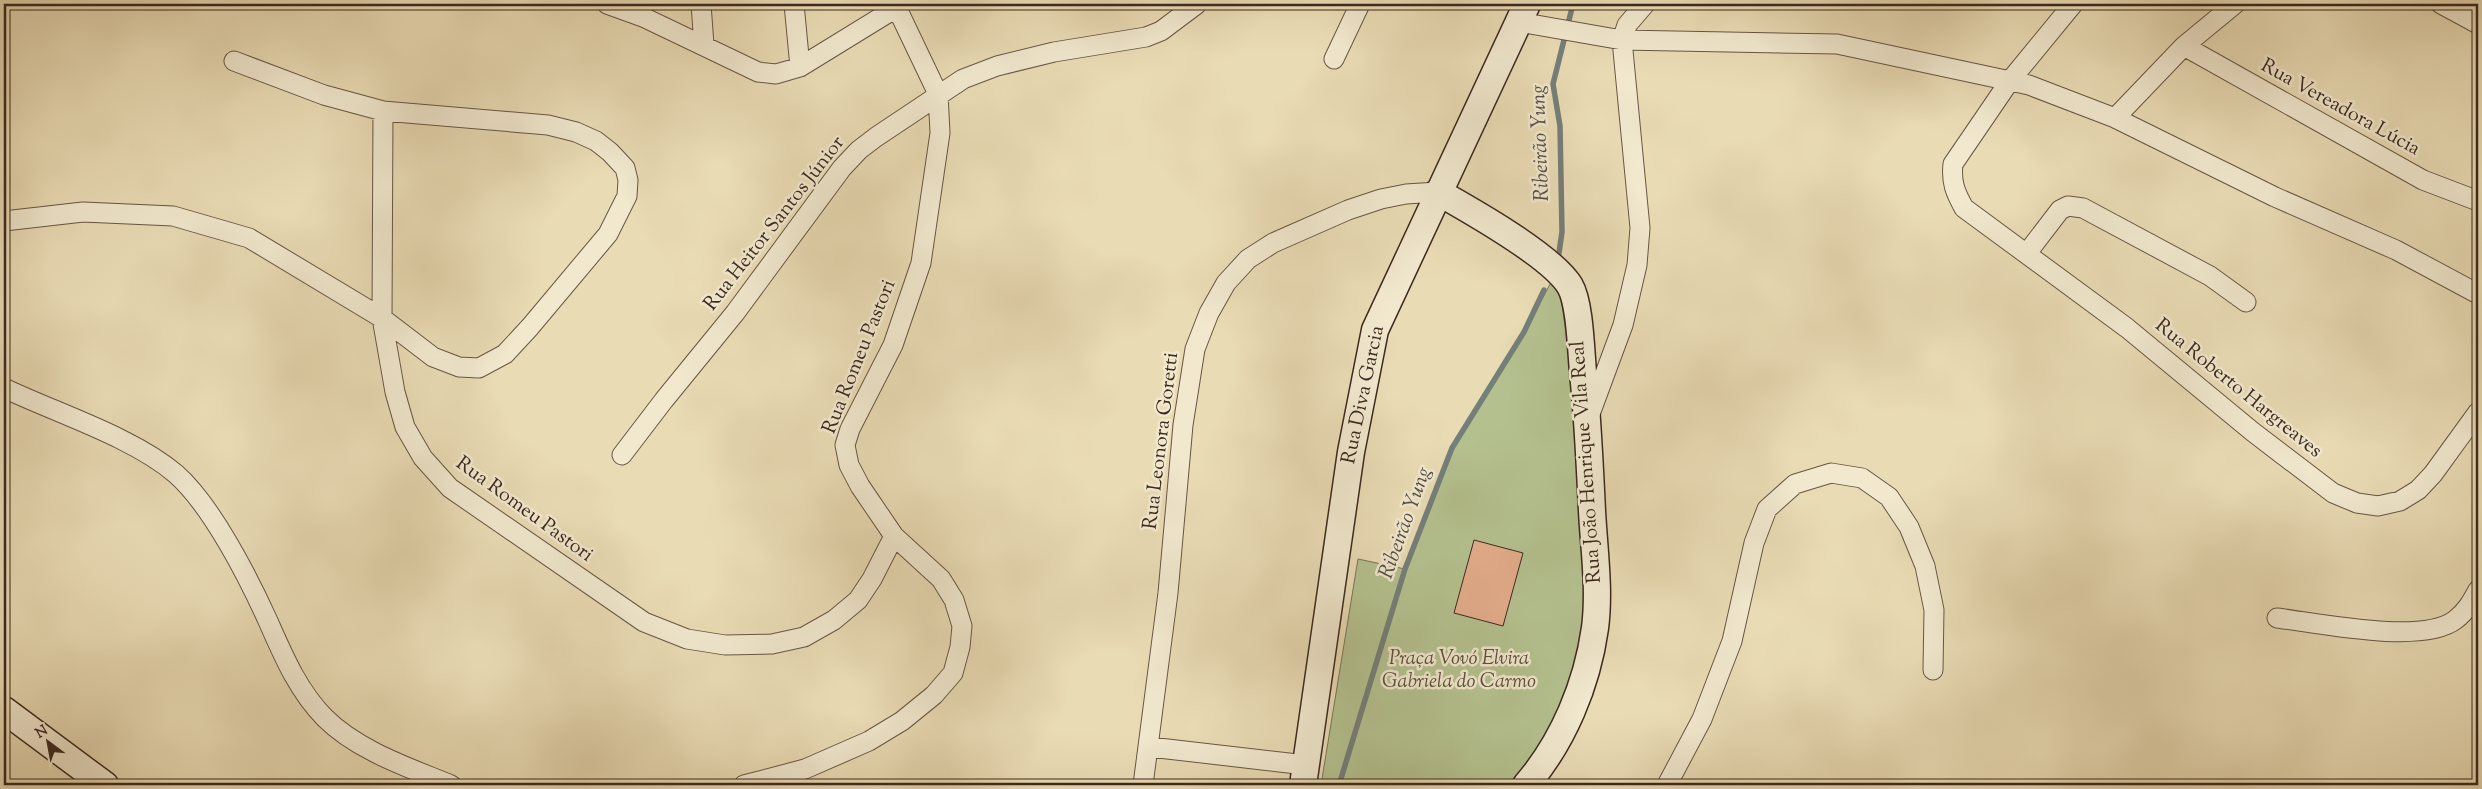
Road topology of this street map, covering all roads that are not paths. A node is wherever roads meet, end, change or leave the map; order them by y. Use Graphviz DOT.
graph roads {
  1 [pos="608,4"];
  2 [pos="701,4"];
  3 [pos="794,4"];
  4 [pos="1197,4"];
  5 [pos="1360,4"];
  6 [pos="1645,4"];
  7 [pos="2073,4"];
  8 [pos="2234,4"];
  9 [pos="2441,4"];
  10 [pos="895,6"];
  11 [pos="1523,13"];
  12 [pos="2478,24"];
  13 [pos="1622,40"];
  14 [pos="704,45"];
  15 [pos="2184,46"];
  16 [pos="1334,59"];
  17 [pos="234,61"];
  18 [pos="800,68"];
  19 [pos="2009,82"];
  20 [pos="938,94"];
  21 [pos="383,112"];
  22 [pos="2115,118"];
  23 [pos="1438,192"];
  24 [pos="2478,201"];
  25 [pos="4,221"];
  26 [pos="2027,253"];
  27 [pos="2478,294"];
  28 [pos="2246,302"];
  29 [pos="382,318"];
  30 [pos="4,388"];
  31 [pos="2478,412"];
  32 [pos="1587,420"];
  33 [pos="622,455"];
  34 [pos="894,536"];
  35 [pos="2478,590"];
  36 [pos="2277,618"];
  37 [pos="1934,670"];
  38 [pos="4,710"];
  39 [pos="1150,747"];
  40 [pos="1304,775"];
  41 [pos="105,785"];
  42 [pos="452,785"];
  43 [pos="744,785"];
  44 [pos="1143,785"];
  45 [pos="1526,785"];
  46 [pos="1667,785"];
  1 -- 14 [label="street"];
  2 -- 14 [label="street"];
  3 -- 18 [label="street"];
  4 -- 20 [label="street, Rua Heitor Santos Júnior"];
  5 -- 16 [label="street"];
  6 -- 13 [label="street"];
  7 -- 19 [label="street"];
  8 -- 15 [label="street"];
  9 -- 12 [label="street"];
  10 -- 18 [label="street"];
  10 -- 20 [label="street"];
  11 -- 13 [label="street"];
  11 -- 23 [label="street, Rua Diva Garcia"];
  13 -- 19 [label="street"];
  13 -- 32 [label="street"];
  14 -- 18 [label="street"];
  15 -- 22 [label="street"];
  15 -- 24 [label="street, Rua Vereadora Lúcia"];
  17 -- 21 [label="street"];
  19 -- 22 [label="street"];
  19 -- 26 [label="street, Rua Roberto Hargreaves"];
  20 -- 33 [label="street, Rua Heitor Santos Júnior"];
  20 -- 34 [label="street, Rua Romeu Pastori"];
  21 -- 29 [label="street, Rua Romeu Pastori"];
  21 -- 29 [label="street"];
  22 -- 27 [label="street"];
  23 -- 32 [label="street, Rua João Henrique Vila Real"];
  23 -- 39 [label="street, Rua Leonora Goretti"];
  23 -- 40 [label="street, Rua Diva Garcia"];
  25 -- 29 [label="street"];
  26 -- 28 [label="street"];
  26 -- 31 [label="street, Rua Roberto Hargreaves"];
  29 -- 34 [label="street, Rua Romeu Pastori"];
  30 -- 42 [label="street"];
  32 -- 45 [label="street, Rua João Henrique Vila Real"];
  34 -- 43 [label="street, Rua Romeu Pastori"];
  35 -- 36 [label="street"];
  37 -- 46 [label="street"];
  38 -- 41 [label="street"];
  39 -- 40 [label="street"];
  39 -- 44 [label="street, Rua Leonora Goretti"];
}
